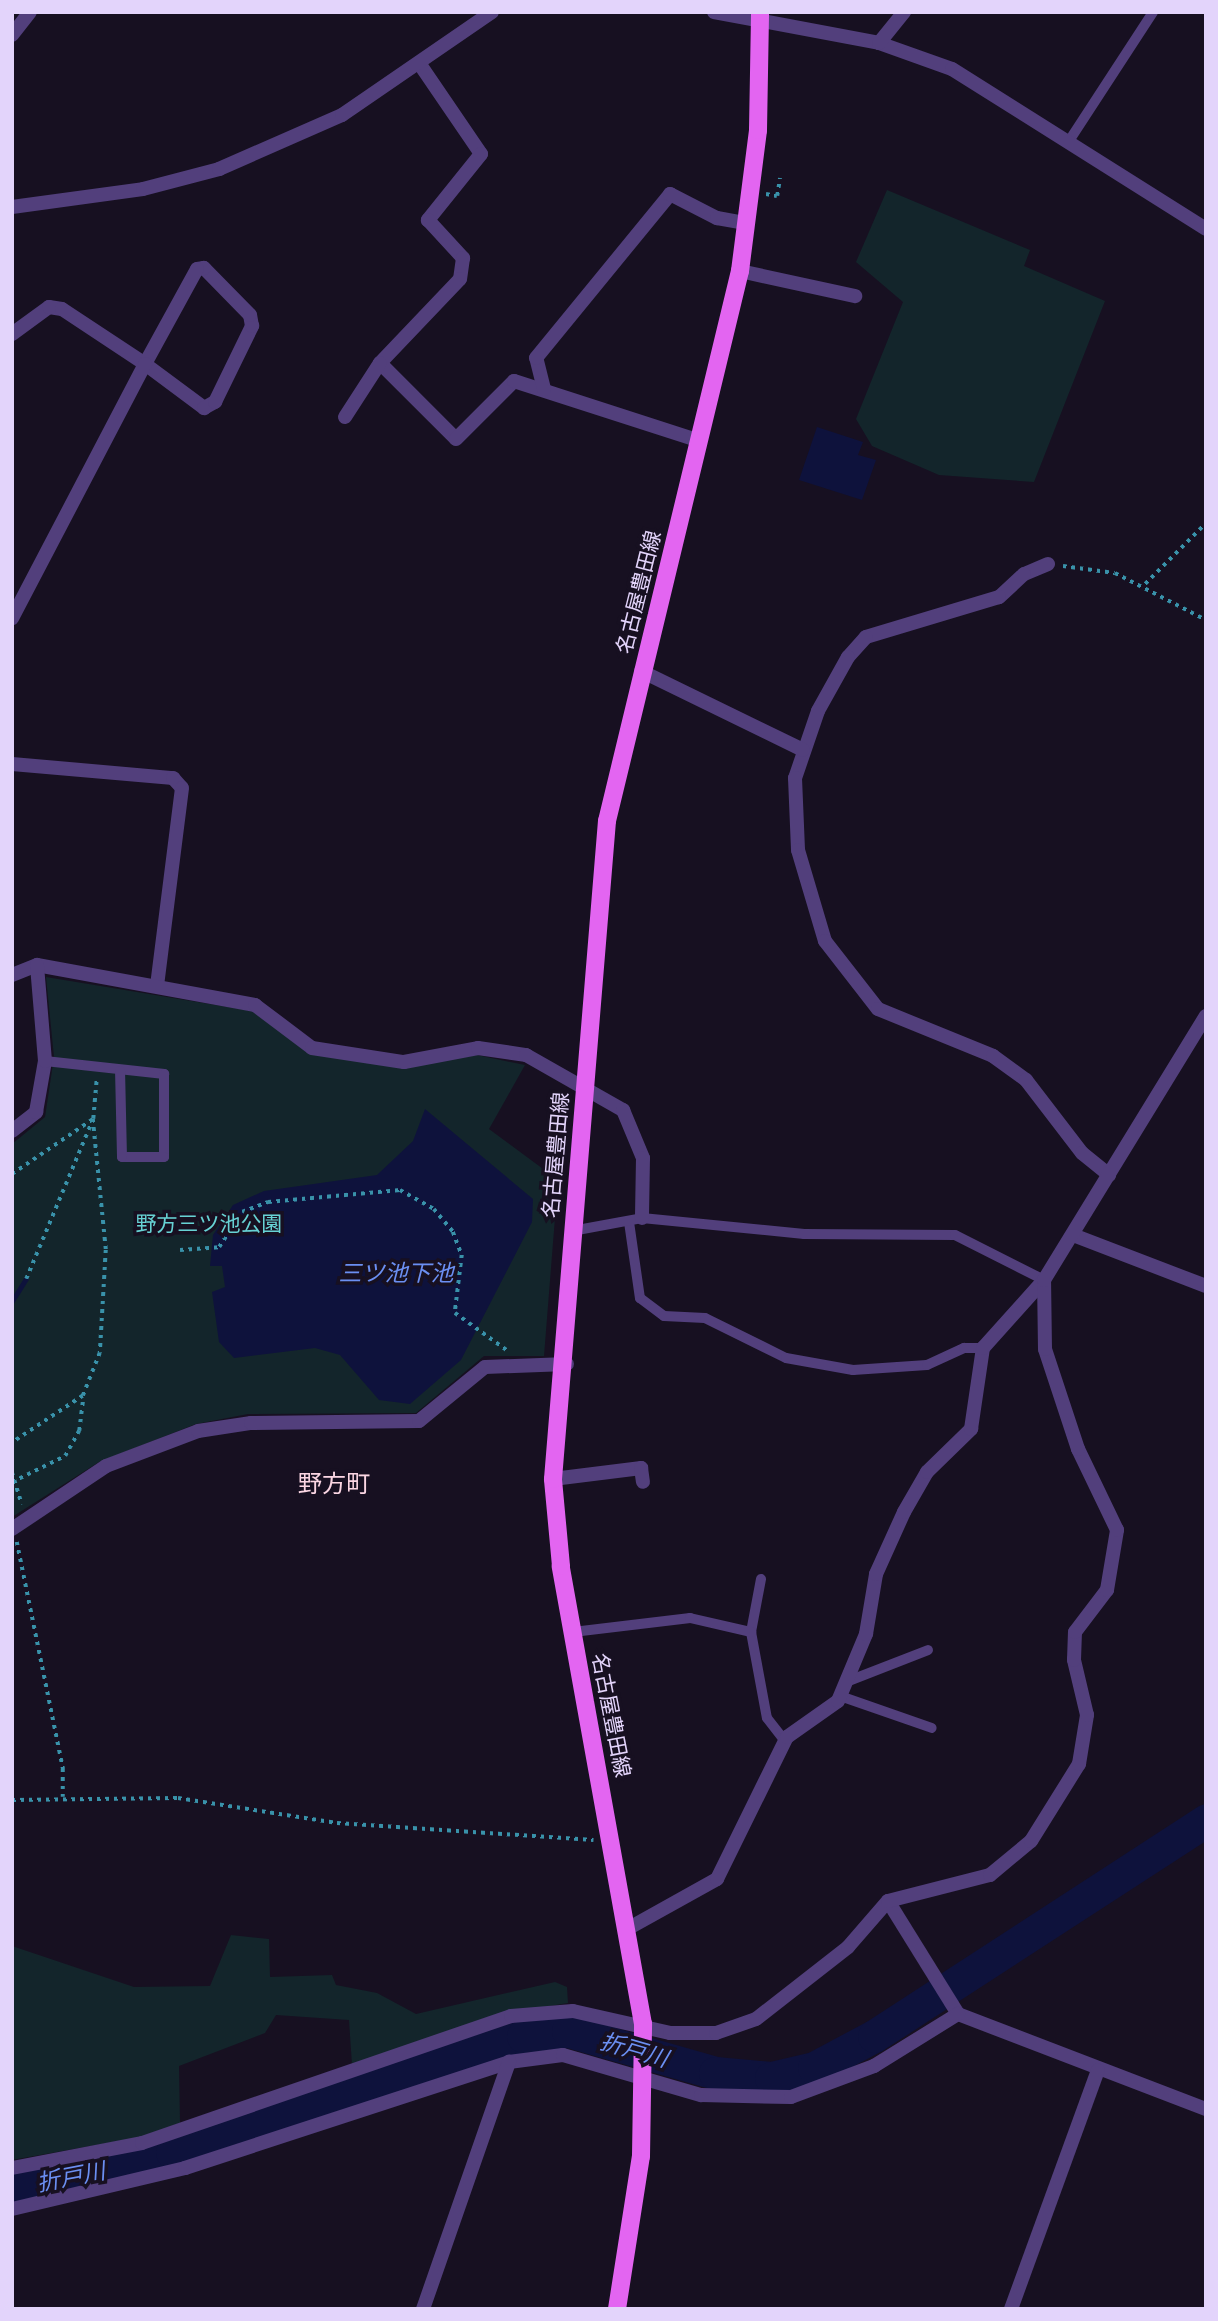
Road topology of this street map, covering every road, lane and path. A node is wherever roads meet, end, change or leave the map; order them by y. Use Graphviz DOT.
graph roads {
  1 [pos="30,12"];
  2 [pos="492,12"];
  3 [pos="714,12"];
  4 [pos="904,12"];
  5 [pos="1153,12"];
  6 [pos="760,16"];
  7 [pos="12,35"];
  8 [pos="879,43"];
  9 [pos="419,63"];
  10 [pos="1069,141"];
  11 [pos="780,178"];
  12 [pos="777,196"];
  13 [pos="12,207"];
  14 [pos="746,223"];
  15 [pos="1206,229"];
  16 [pos="740,271"];
  17 [pos="855,296"];
  18 [pos="12,334"];
  19 [pos="380,363"];
  20 [pos="145,364"];
  21 [pos="544,389"];
  22 [pos="345,417"];
  23 [pos="700,440"];
  24 [pos="1206,523"];
  25 [pos="1048,564"];
  26 [pos="1145,584"];
  27 [pos="12,618"];
  28 [pos="1206,620"];
  29 [pos="641,671"];
  30 [pos="803,750"];
  31 [pos="12,764"];
  32 [pos="37,965"];
  33 [pos="12,975"];
  34 [pos="157,985"];
  35 [pos="1206,1016"];
  36 [pos="45,1061"];
  37 [pos="120,1071"];
  38 [pos="83,1078"];
  39 [pos="583,1082"];
  40 [pos="93,1119"];
  41 [pos="12,1131"];
  42 [pos="12,1174"];
  43 [pos="1109,1175"];
  44 [pos="636,1220"];
  45 [pos="572,1231"];
  46 [pos="1073,1235"];
  47 [pos="180,1250"];
  48 [pos="26,1279"];
  49 [pos="1044,1280"];
  50 [pos="1206,1286"];
  51 [pos="983,1348"];
  52 [pos="566,1364"];
  53 [pos="508,1367"];
  54 [pos="83,1396"];
  55 [pos="12,1443"];
  56 [pos="12,1472"];
  57 [pos="553,1479"];
  58 [pos="13,1481"];
  59 [pos="643,1482"];
  60 [pos="26,1520"];
  61 [pos="13,1529"];
  62 [pos="761,1579"];
  63 [pos="573,1632"];
  64 [pos="751,1632"];
  65 [pos="928,1650"];
  66 [pos="846,1682"];
  67 [pos="840,1696"];
  68 [pos="932,1728"];
  69 [pos="785,1741"];
  70 [pos="63,1797"];
  71 [pos="12,1800"];
  72 [pos="613,1840"];
  73 [pos="888,1900"];
  74 [pos="629,1928"];
  75 [pos="957,2008"];
  76 [pos="643,2028"];
  77 [pos="509,2062"];
  78 [pos="1098,2070"];
  79 [pos="645,2076"];
  80 [pos="1206,2109"];
  81 [pos="12,2168"];
  82 [pos="12,2209"];
  83 [pos="423,2309"];
  84 [pos="617,2309"];
  85 [pos="1011,2309"];
  1 -- 7 [label="street"];
  2 -- 9 [label="street"];
  3 -- 6 [label="street"];
  4 -- 8 [label="street"];
  5 -- 10 [label="lane"];
  6 -- 8 [label="street"];
  6 -- 14 [label="main road, 名古屋豊田線"];
  8 -- 10 [label="street"];
  9 -- 13 [label="street"];
  9 -- 19 [label="street"];
  10 -- 15 [label="street"];
  11 -- 12 [label="path"];
  14 -- 16 [label="main road, 名古屋豊田線"];
  14 -- 21 [label="street"];
  16 -- 17 [label="street"];
  16 -- 23 [label="main road, 名古屋豊田線"];
  18 -- 20 [label="street"];
  19 -- 21 [label="street"];
  19 -- 22 [label="street"];
  20 -- 20 [label="street"];
  20 -- 27 [label="street"];
  21 -- 23 [label="street"];
  23 -- 29 [label="main road, 名古屋豊田線"];
  24 -- 26 [label="path"];
  25 -- 26 [label="path"];
  25 -- 30 [label="street"];
  26 -- 28 [label="path"];
  29 -- 30 [label="street"];
  29 -- 39 [label="main road, 名古屋豊田線"];
  30 -- 43 [label="street"];
  31 -- 34 [label="street"];
  32 -- 33 [label="street"];
  32 -- 34 [label="street"];
  32 -- 36 [label="street"];
  34 -- 39 [label="street"];
  35 -- 43 [label="street"];
  36 -- 37 [label="lane"];
  36 -- 41 [label="street"];
  37 -- 37 [label="lane"];
  38 -- 40 [label="path"];
  39 -- 44 [label="street"];
  39 -- 45 [label="main road, 名古屋豊田線"];
  40 -- 42 [label="path"];
  40 -- 48 [label="path"];
  40 -- 54 [label="path"];
  43 -- 46 [label="street"];
  44 -- 45 [label="lane"];
  44 -- 49 [label="lane"];
  44 -- 51 [label="lane"];
  45 -- 52 [label="main road, 名古屋豊田線"];
  46 -- 49 [label="street"];
  46 -- 50 [label="street"];
  47 -- 53 [label="path"];
  49 -- 51 [label="street"];
  49 -- 73 [label="street"];
  51 -- 66 [label="street"];
  52 -- 53 [label="street"];
  52 -- 57 [label="main road, 名古屋豊田線"];
  53 -- 60 [label="street"];
  54 -- 55 [label="path"];
  54 -- 58 [label="path"];
  56 -- 58 [label="path"];
  57 -- 59 [label="street"];
  57 -- 63 [label="main road, 名古屋豊田線"];
  58 -- 60 [label="path"];
  60 -- 61 [label="street"];
  61 -- 70 [label="path"];
  62 -- 64 [label="lane"];
  63 -- 64 [label="lane"];
  63 -- 72 [label="main road, 名古屋豊田線"];
  64 -- 69 [label="lane"];
  65 -- 66 [label="lane"];
  66 -- 67 [label="street"];
  67 -- 68 [label="lane"];
  67 -- 69 [label="street"];
  69 -- 74 [label="street"];
  70 -- 71 [label="path"];
  70 -- 72 [label="path"];
  72 -- 74 [label="main road, 名古屋豊田線"];
  73 -- 75 [label="street"];
  73 -- 76 [label="street"];
  74 -- 76 [label="main road, 名古屋豊田線"];
  75 -- 78 [label="street"];
  75 -- 79 [label="street"];
  76 -- 79 [label="main road, 名古屋豊田線"];
  76 -- 81 [label="street"];
  77 -- 79 [label="street"];
  77 -- 82 [label="street"];
  77 -- 83 [label="street"];
  78 -- 80 [label="street"];
  78 -- 85 [label="street"];
  79 -- 84 [label="main road, 名古屋豊田線"];
}
